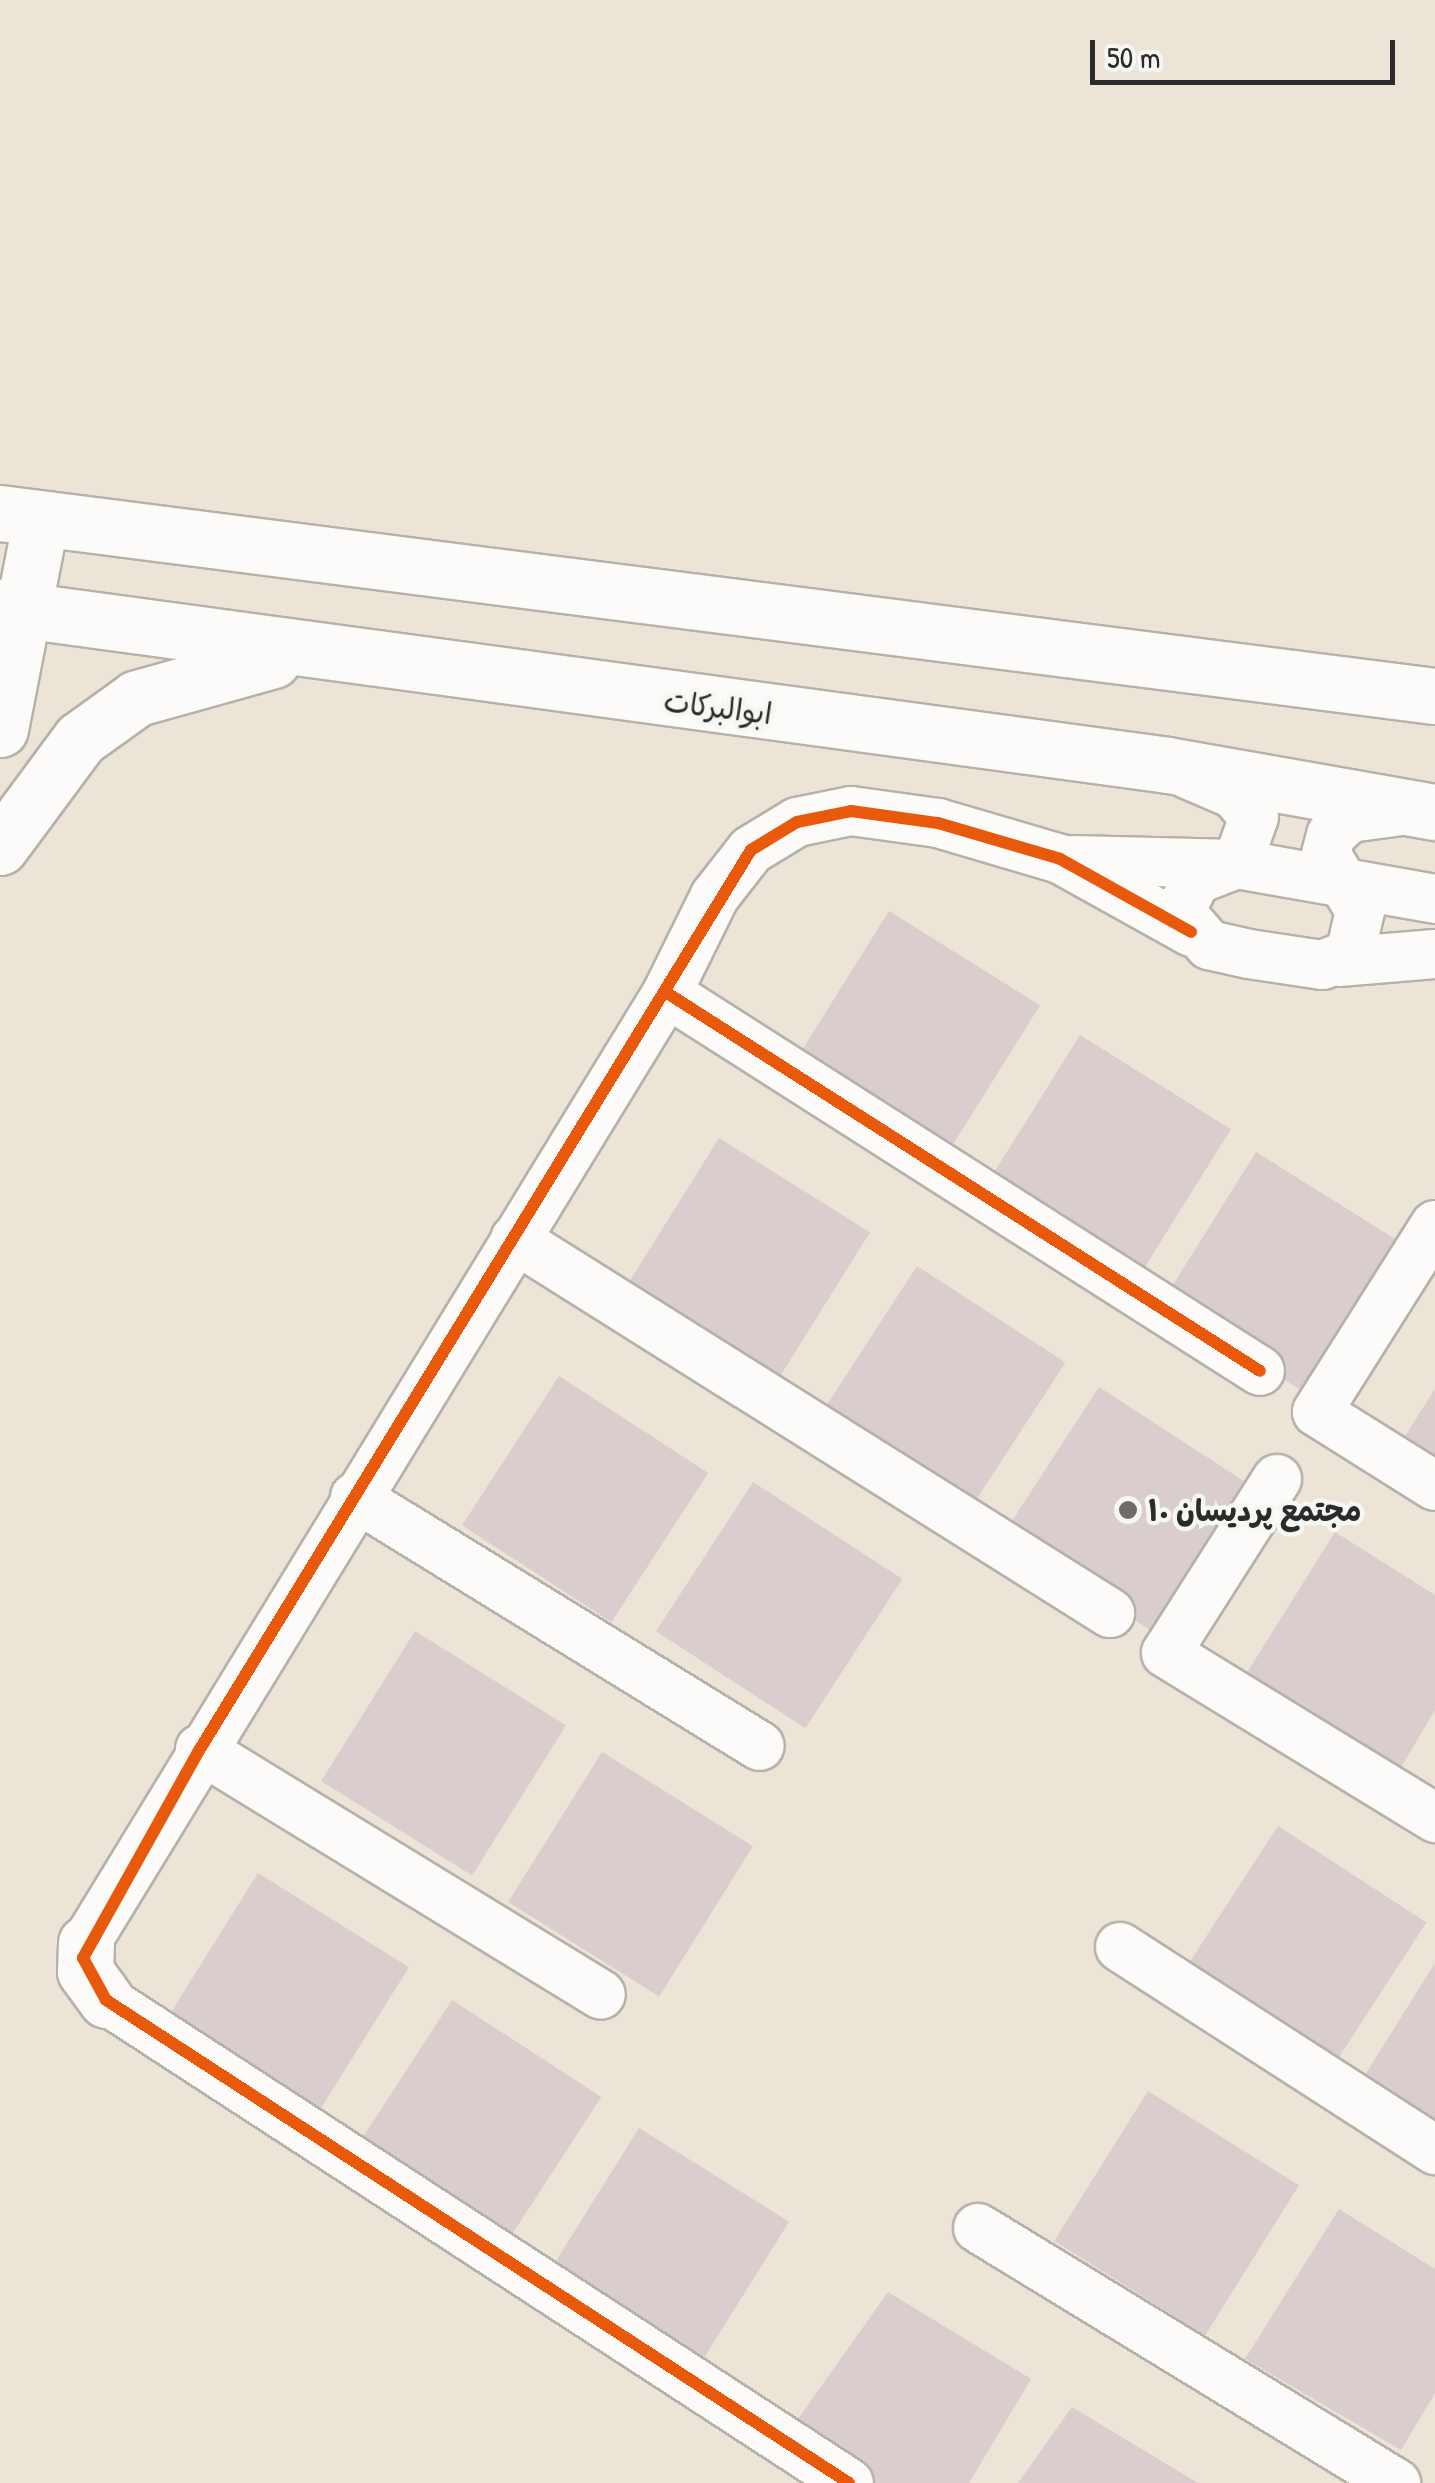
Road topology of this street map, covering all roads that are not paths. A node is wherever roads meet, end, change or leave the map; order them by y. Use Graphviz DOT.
graph roads {
  1 [pos="20,516"];
  2 [pos="9,608"];
  3 [pos="311,654"];
  4 [pos="1435,696"];
  5 [pos="0,729"];
  6 [pos="1168,765"];
  7 [pos="1428,810"];
  8 [pos="0,847"];
  9 [pos="1060,859"];
  10 [pos="1237,864"];
  11 [pos="1344,880"];
  12 [pos="1435,898"];
  13 [pos="1191,932"];
  14 [pos="1435,954"];
  15 [pos="1339,962"];
  16 [pos="667,993"];
  17 [pos="1435,1225"];
  18 [pos="515,1239"];
  19 [pos="1260,1372"];
  20 [pos="1277,1478"];
  21 [pos="1435,1486"];
  22 [pos="355,1497"];
  23 [pos="1110,1613"];
  24 [pos="760,1746"];
  25 [pos="200,1750"];
  26 [pos="1435,1818"];
  27 [pos="86,1943"];
  28 [pos="1120,1947"];
  29 [pos="601,1995"];
  30 [pos="106,2000"];
  31 [pos="1435,2150"];
  32 [pos="978,2228"];
  33 [pos="829,2478"];
  34 [pos="1396,2483"];
  1 -- 2 [label="main road"];
  1 -- 4 [label="main road"];
  2 -- 3 [label="main road, ابوالبرکات"];
  2 -- 5 [label="main road"];
  3 -- 6 [label="main road, ابوالبرکات"];
  3 -- 8 [label="main road"];
  6 -- 7 [label="main road, ابوالبرکات"];
  6 -- 10 [label="street"];
  7 -- 11 [label="street"];
  9 -- 10 [label="street"];
  9 -- 13 [label="street"];
  9 -- 16 [label="street"];
  10 -- 11 [label="street"];
  10 -- 13 [label="street"];
  11 -- 12 [label="street"];
  11 -- 15 [label="street"];
  13 -- 15 [label="street"];
  14 -- 15 [label="street"];
  16 -- 18 [label="street"];
  16 -- 19 [label="street"];
  17 -- 21 [label="street"];
  18 -- 22 [label="street"];
  18 -- 23 [label="street"];
  20 -- 26 [label="street"];
  22 -- 24 [label="street"];
  22 -- 25 [label="street"];
  25 -- 27 [label="street"];
  25 -- 29 [label="street"];
  27 -- 30 [label="main road"];
  28 -- 31 [label="street"];
  30 -- 33 [label="street"];
  32 -- 34 [label="street"];
}
